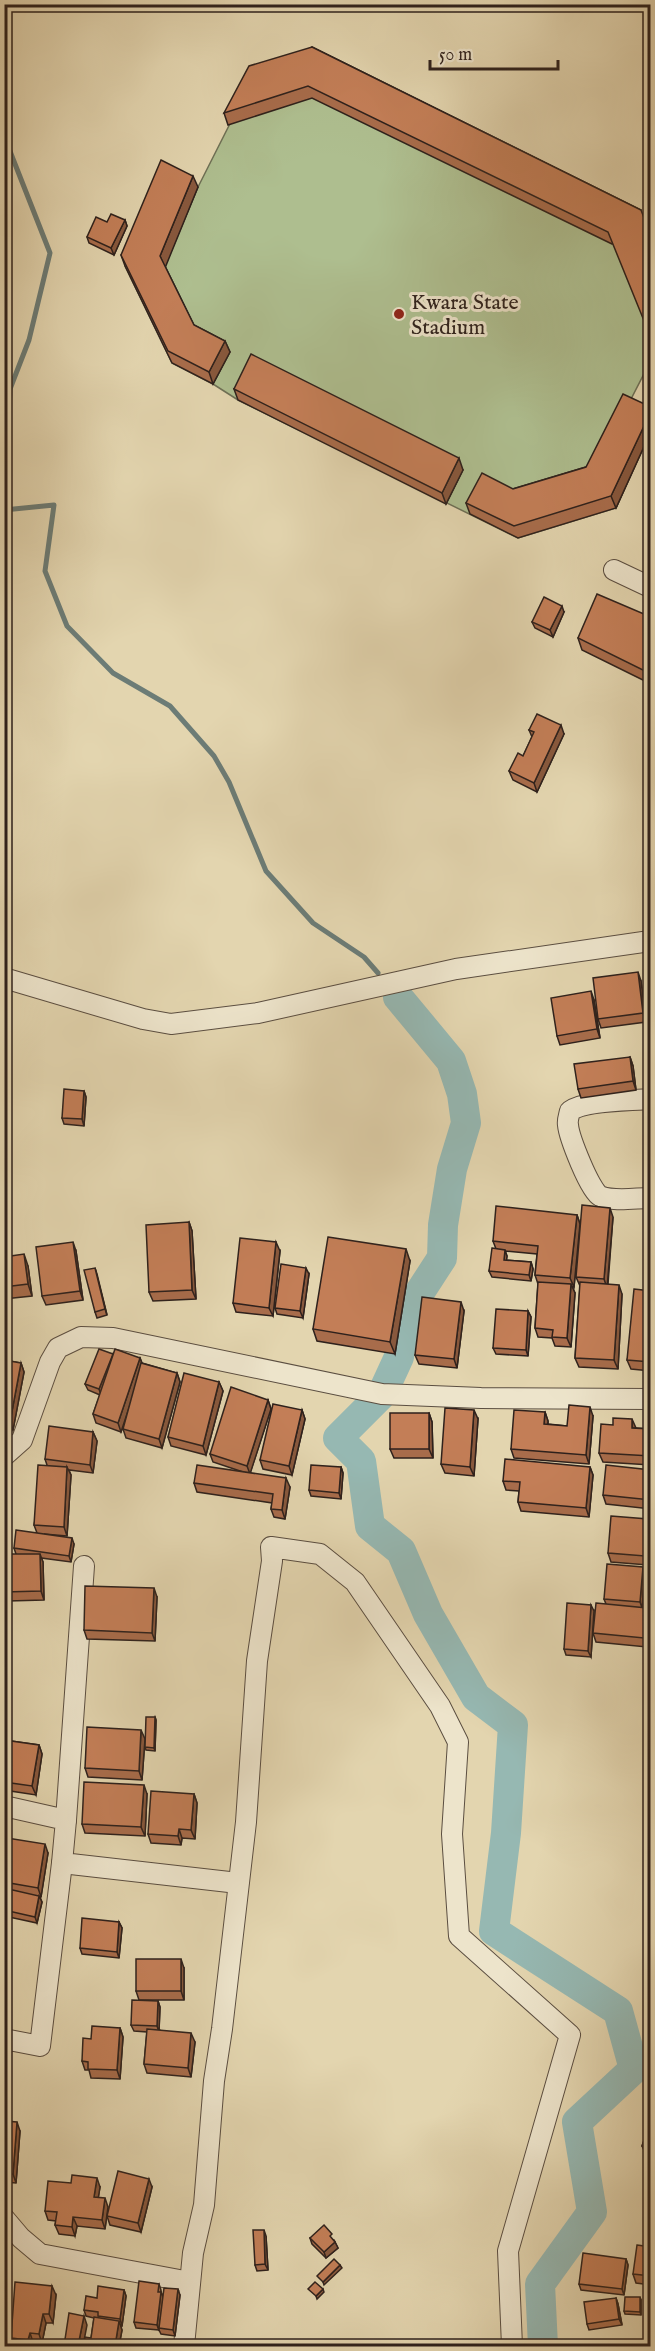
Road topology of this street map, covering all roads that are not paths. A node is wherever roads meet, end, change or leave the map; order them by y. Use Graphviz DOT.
graph roads {
  1 [pos="614,570"];
  2 [pos="651,587"];
  3 [pos="651,941"];
  4 [pos="4,978"];
  5 [pos="651,1099"];
  6 [pos="651,1198"];
  7 [pos="651,1399"];
  8 [pos="4,1456"];
  9 [pos="84,1566"];
  10 [pos="4,1806"];
  11 [pos="66,1820"];
  12 [pos="62,1863"];
  13 [pos="238,1883"];
  14 [pos="4,2039"];
  15 [pos="4,2218"];
  16 [pos="190,2282"];
  17 [pos="184,2346"];
  18 [pos="512,2346"];
  1 -- 2 [label="street"];
  3 -- 4 [label="street"];
  5 -- 6 [label="street"];
  7 -- 8 [label="street"];
  9 -- 11 [label="street"];
  10 -- 11 [label="street"];
  11 -- 12 [label="street"];
  12 -- 13 [label="street"];
  12 -- 14 [label="street"];
  13 -- 16 [label="street"];
  13 -- 18 [label="street"];
  15 -- 16 [label="street"];
  16 -- 17 [label="street"];
}
